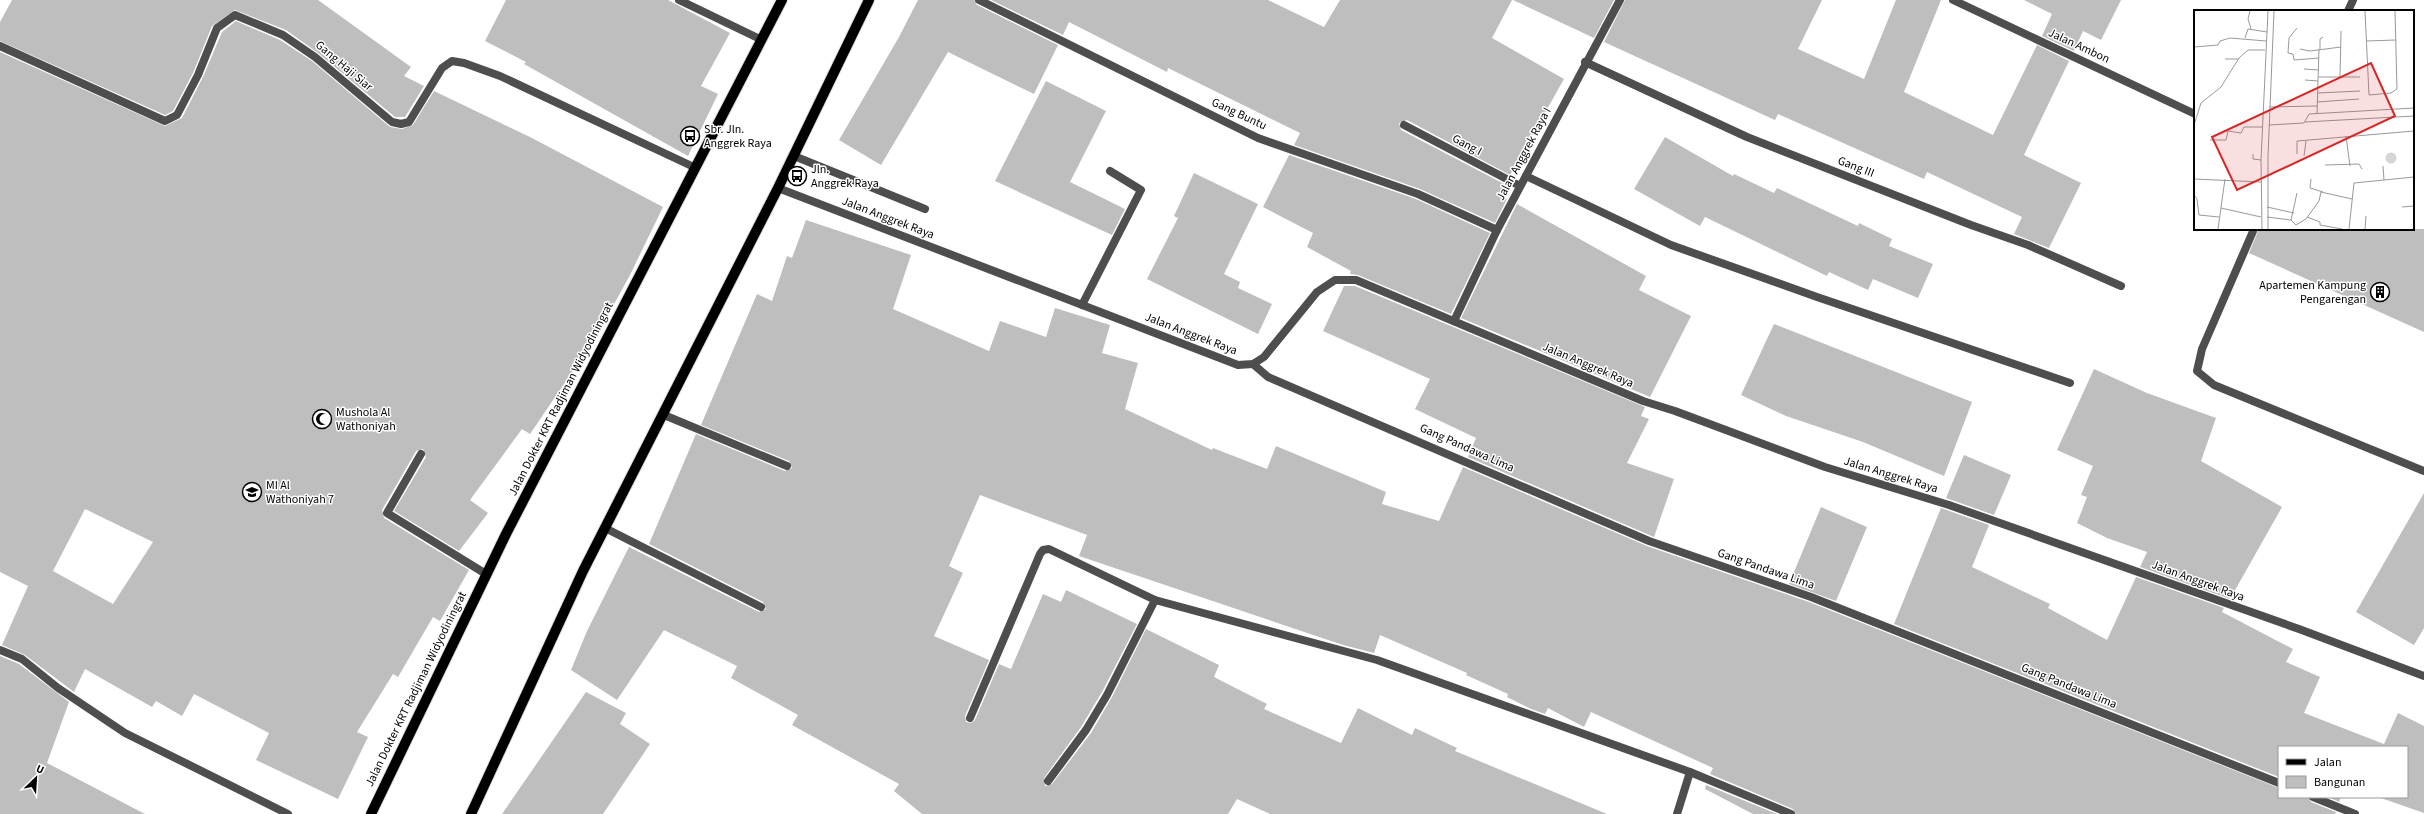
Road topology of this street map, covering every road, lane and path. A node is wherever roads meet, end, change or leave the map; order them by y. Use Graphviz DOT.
graph roads {
  1 [pos="679,0"];
  2 [pos="782,0"];
  3 [pos="869,0"];
  4 [pos="979,0"];
  5 [pos="1620,0"];
  6 [pos="2353,0"];
  7 [pos="1958,1"];
  8 [pos="2348,10"];
  9 [pos="762,40"];
  10 [pos="0,46"];
  11 [pos="1585,62"];
  12 [pos="2194,114"];
  13 [pos="1404,125"];
  14 [pos="794,156"];
  15 [pos="696,168"];
  16 [pos="1110,171"];
  17 [pos="1526,176"];
  18 [pos="1520,186"];
  19 [pos="778,188"];
  20 [pos="925,209"];
  21 [pos="1497,230"];
  22 [pos="2254,230"];
  23 [pos="2121,286"];
  24 [pos="1082,305"];
  25 [pos="1454,321"];
  26 [pos="1253,364"];
  27 [pos="2070,383"];
  28 [pos="664,415"];
  29 [pos="421,454"];
  30 [pos="787,466"];
  31 [pos="2424,471"];
  32 [pos="605,528"];
  33 [pos="486,574"];
  34 [pos="1155,600"];
  35 [pos="761,607"];
  36 [pos="0,650"];
  37 [pos="2424,676"];
  38 [pos="970,718"];
  39 [pos="1690,772"];
  40 [pos="1048,781"];
  41 [pos="2278,783"];
  42 [pos="2316,798"];
  43 [pos="288,814"];
  44 [pos="371,814"];
  45 [pos="471,814"];
  46 [pos="1677,814"];
  47 [pos="1791,814"];
  48 [pos="2355,814"];
  1 -- 9 [label="street"];
  2 -- 9 [label="main road, Jalan Dokter KRT Radjiman Widyodiningrat"];
  3 -- 14 [label="main road"];
  4 -- 21 [label="street, Gang Buntu"];
  5 -- 11 [label="street, Jalan Anggrek Raya I"];
  6 -- 8 [label="street"];
  7 -- 12 [label="street, Jalan Ambon"];
  9 -- 15 [label="main road, Jalan Dokter KRT Radjiman Widyodiningrat"];
  10 -- 15 [label="street, Gang Haji Siar"];
  11 -- 17 [label="street, Jalan Anggrek Raya I"];
  11 -- 23 [label="street, Gang III"];
  13 -- 18 [label="street, Gang I"];
  14 -- 19 [label="main road"];
  14 -- 20 [label="street"];
  15 -- 33 [label="main road, Jalan Dokter KRT Radjiman Widyodiningrat"];
  16 -- 24 [label="street"];
  17 -- 18 [label="street, Jalan Anggrek Raya I"];
  17 -- 27 [label="street"];
  18 -- 21 [label="street, Jalan Anggrek Raya I"];
  19 -- 24 [label="street, Jalan Anggrek Raya"];
  19 -- 28 [label="main road"];
  21 -- 25 [label="street, Jalan Anggrek Raya I"];
  22 -- 31 [label="street"];
  24 -- 26 [label="street, Jalan Anggrek Raya"];
  25 -- 26 [label="street, Jalan Anggrek Raya"];
  25 -- 37 [label="street, Jalan Anggrek Raya"];
  26 -- 41 [label="street, Gang Pandawa Lima"];
  28 -- 30 [label="street"];
  28 -- 32 [label="main road"];
  29 -- 33 [label="street"];
  32 -- 35 [label="street"];
  32 -- 45 [label="main road"];
  33 -- 44 [label="main road, Jalan Dokter KRT Radjiman Widyodiningrat"];
  34 -- 38 [label="street"];
  34 -- 39 [label="street"];
  34 -- 40 [label="street"];
  36 -- 43 [label="street"];
  39 -- 46 [label="street"];
  39 -- 47 [label="street"];
  42 -- 48 [label="street"];
}
